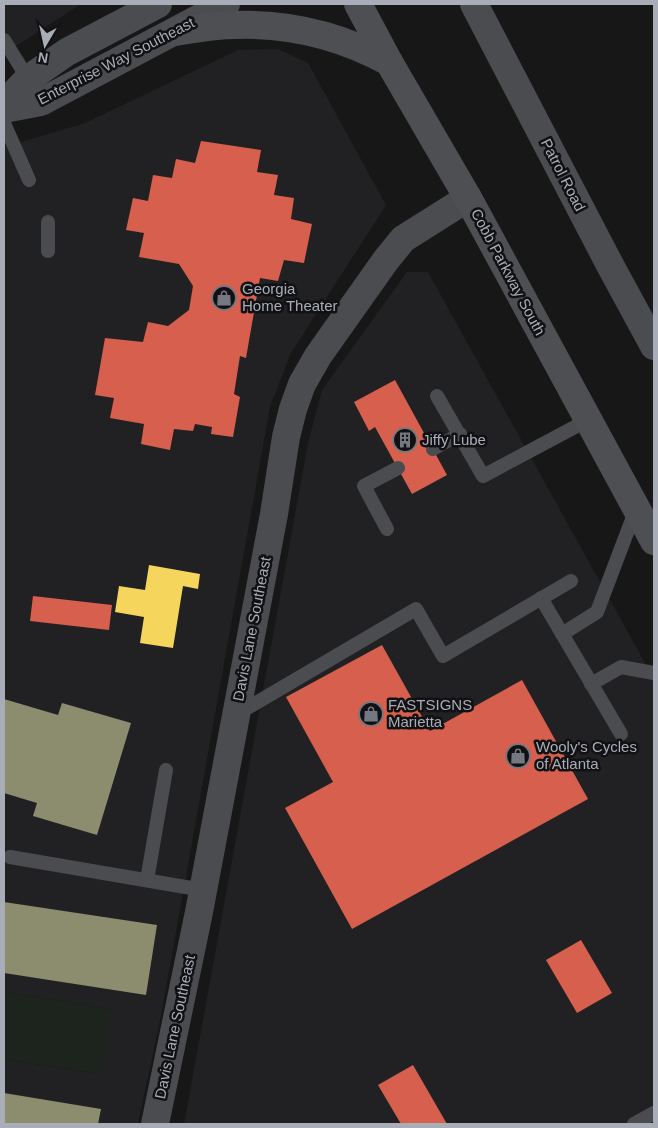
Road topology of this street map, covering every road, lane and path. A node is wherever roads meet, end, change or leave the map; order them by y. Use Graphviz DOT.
graph roads {
  1 [pos="158,4"];
  2 [pos="226,4"];
  3 [pos="358,4"];
  4 [pos="474,4"];
  5 [pos="174,32"];
  6 [pos="4,40"];
  7 [pos="390,62"];
  8 [pos="28,79"];
  9 [pos="4,104"];
  10 [pos="4,109"];
  11 [pos="4,123"];
  12 [pos="29,180"];
  13 [pos="468,198"];
  14 [pos="48,222"];
  15 [pos="48,251"];
  16 [pos="654,346"];
  17 [pos="437,396"];
  18 [pos="588,420"];
  19 [pos="460,434"];
  20 [pos="433,449"];
  21 [pos="398,468"];
  22 [pos="636,508"];
  23 [pos="387,529"];
  24 [pos="654,541"];
  25 [pos="571,581"];
  26 [pos="541,598"];
  27 [pos="562,634"];
  28 [pos="654,673"];
  29 [pos="591,684"];
  30 [pos="236,714"];
  31 [pos="621,734"];
  32 [pos="166,770"];
  33 [pos="10,857"];
  34 [pos="147,880"];
  35 [pos="203,890"];
  36 [pos="654,1113"];
  37 [pos="154,1124"];
  38 [pos="634,1124"];
  1 -- 8 [label="street, Enterprise Way Southeast"];
  2 -- 5 [label="street, Enterprise Way Southeast"];
  3 -- 7 [label="main road, Cobb Parkway South"];
  4 -- 16 [label="street, Patrol Road"];
  5 -- 7 [label="main road"];
  5 -- 10 [label="street, Enterprise Way Southeast"];
  6 -- 8 [label="lane"];
  7 -- 13 [label="main road, Cobb Parkway South"];
  8 -- 9 [label="street, Enterprise Way Southeast"];
  11 -- 12 [label="lane"];
  13 -- 18 [label="main road, Cobb Parkway South"];
  13 -- 30 [label="street, Davis Lane Southeast"];
  14 -- 15 [label="lane"];
  17 -- 19 [label="lane"];
  18 -- 19 [label="lane"];
  18 -- 22 [label="main road, Cobb Parkway South"];
  19 -- 20 [label="lane"];
  21 -- 23 [label="lane"];
  22 -- 24 [label="main road, Cobb Parkway South"];
  22 -- 27 [label="lane"];
  25 -- 26 [label="lane"];
  26 -- 27 [label="lane"];
  26 -- 30 [label="lane"];
  27 -- 29 [label="lane"];
  28 -- 29 [label="lane"];
  29 -- 31 [label="lane"];
  30 -- 35 [label="street, Davis Lane Southeast"];
  32 -- 34 [label="lane"];
  33 -- 34 [label="lane"];
  34 -- 35 [label="lane"];
  35 -- 37 [label="street, Davis Lane Southeast"];
  36 -- 38 [label="lane"];
}
